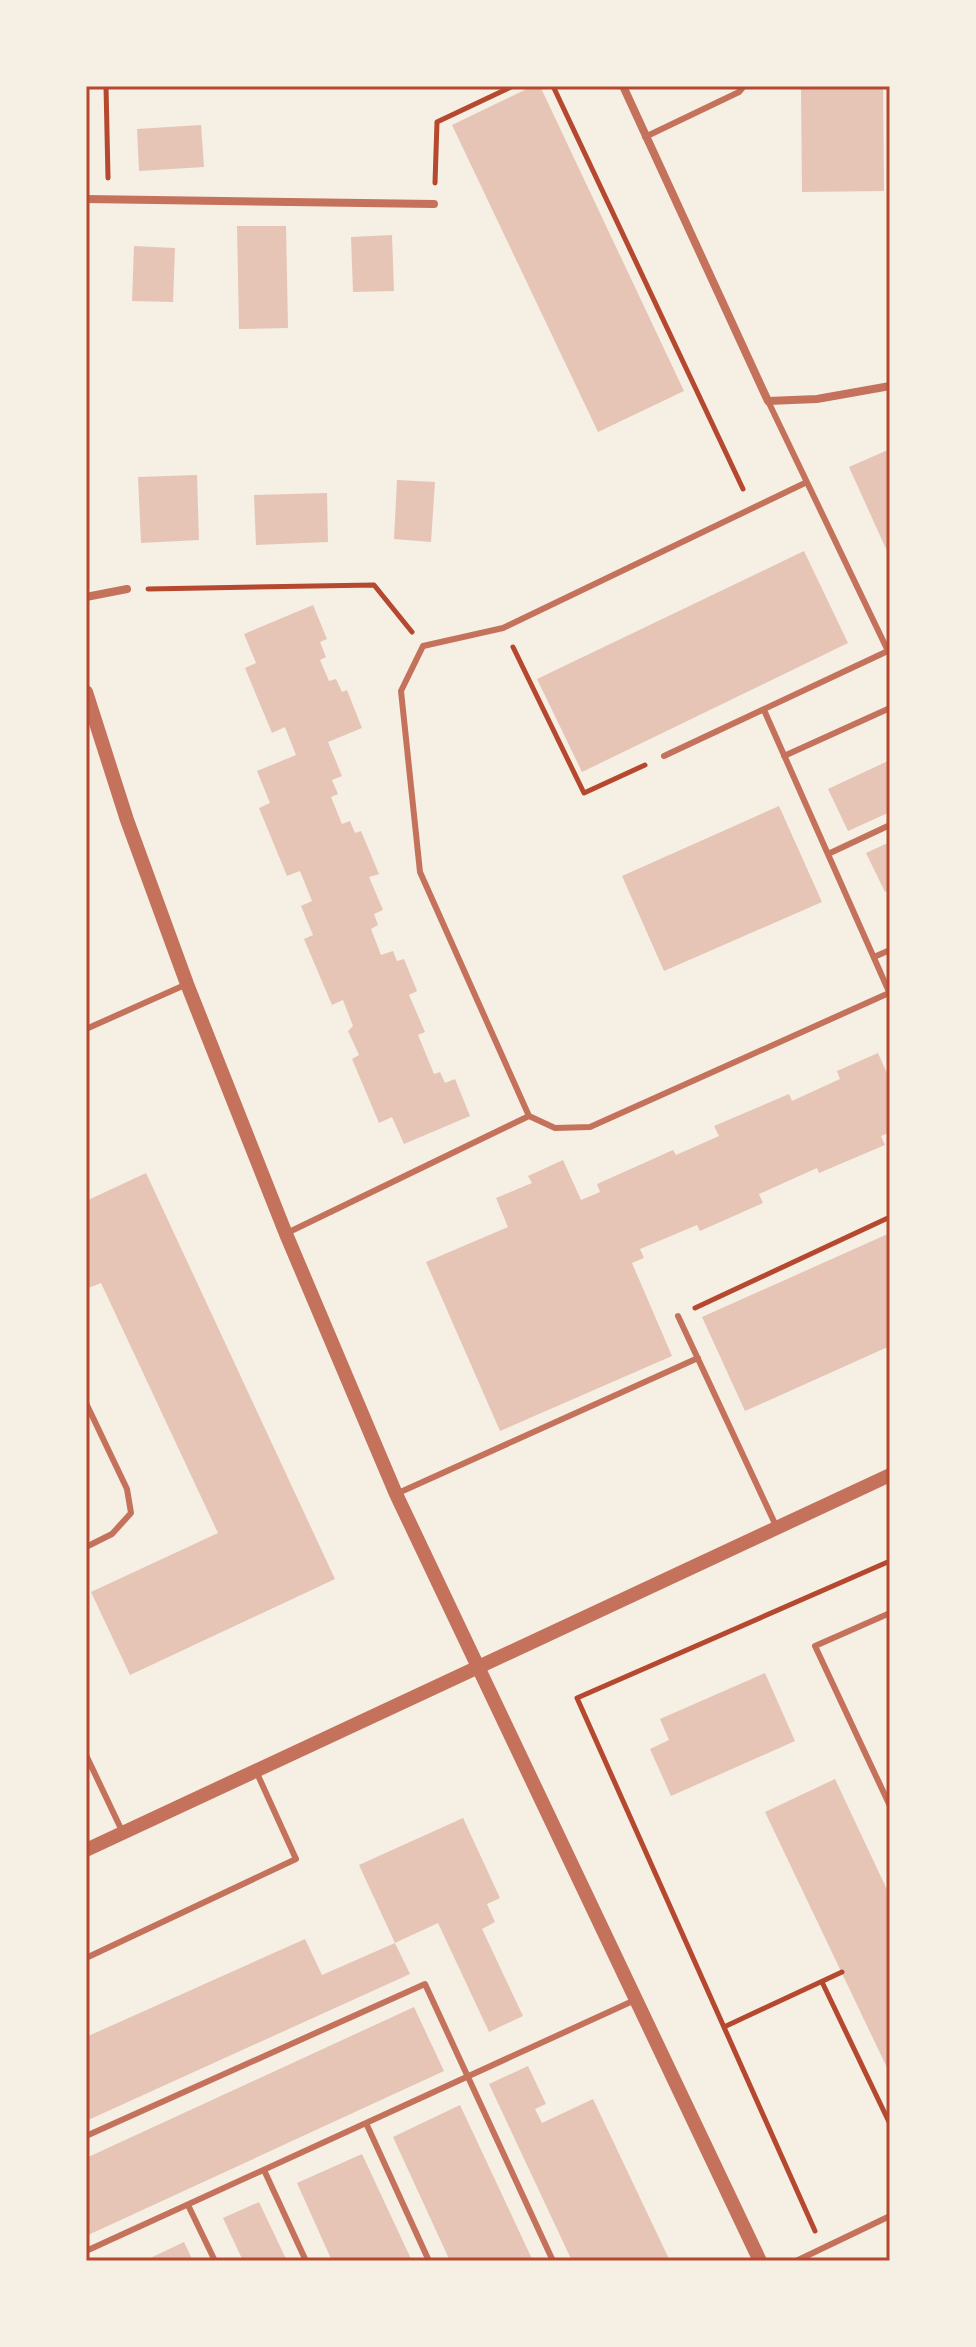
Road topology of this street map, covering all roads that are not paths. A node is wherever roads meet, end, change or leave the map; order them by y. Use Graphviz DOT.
graph roads {
  1 [pos="623,86"];
  2 [pos="744,86"];
  3 [pos="645,137"];
  4 [pos="86,199"];
  5 [pos="434,204"];
  6 [pos="890,386"];
  7 [pos="768,401"];
  8 [pos="807,482"];
  9 [pos="127,589"];
  10 [pos="86,597"];
  11 [pos="889,650"];
  12 [pos="86,692"];
  13 [pos="890,708"];
  14 [pos="764,710"];
  15 [pos="664,756"];
  16 [pos="784,756"];
  17 [pos="890,825"];
  18 [pos="828,854"];
  19 [pos="890,950"];
  20 [pos="874,957"];
  21 [pos="187,984"];
  22 [pos="890,993"];
  23 [pos="86,1029"];
  24 [pos="529,1116"];
  25 [pos="286,1234"];
  26 [pos="678,1316"];
  27 [pos="698,1358"];
  28 [pos="86,1403"];
  29 [pos="890,1475"];
  30 [pos="396,1494"];
  31 [pos="777,1528"];
  32 [pos="86,1547"];
  33 [pos="890,1613"];
  34 [pos="477,1668"];
  35 [pos="86,1755"];
  36 [pos="255,1771"];
  37 [pos="890,1806"];
  38 [pos="123,1833"];
  39 [pos="86,1850"];
  40 [pos="86,1958"];
  41 [pos="635,2000"];
  42 [pos="468,2077"];
  43 [pos="366,2123"];
  44 [pos="86,2136"];
  45 [pos="264,2170"];
  46 [pos="188,2205"];
  47 [pos="890,2216"];
  48 [pos="86,2251"];
  49 [pos="215,2261"];
  50 [pos="306,2261"];
  51 [pos="429,2261"];
  52 [pos="553,2261"];
  53 [pos="760,2261"];
  54 [pos="796,2261"];
  1 -- 3 [label="street"];
  2 -- 3 [label="lane"];
  3 -- 7 [label="street"];
  4 -- 5 [label="street"];
  6 -- 7 [label="street"];
  7 -- 8 [label="lane"];
  8 -- 11 [label="lane"];
  8 -- 24 [label="lane"];
  9 -- 10 [label="street"];
  11 -- 14 [label="lane"];
  12 -- 21 [label="street"];
  13 -- 16 [label="lane"];
  14 -- 15 [label="lane"];
  14 -- 16 [label="lane"];
  16 -- 18 [label="lane"];
  17 -- 18 [label="lane"];
  18 -- 20 [label="lane"];
  19 -- 20 [label="lane"];
  20 -- 22 [label="lane"];
  21 -- 23 [label="lane"];
  21 -- 25 [label="street"];
  22 -- 24 [label="lane"];
  24 -- 25 [label="lane"];
  25 -- 30 [label="street"];
  26 -- 27 [label="lane"];
  27 -- 30 [label="lane"];
  27 -- 31 [label="lane"];
  28 -- 32 [label="lane"];
  29 -- 31 [label="street"];
  30 -- 34 [label="street"];
  31 -- 34 [label="street"];
  33 -- 37 [label="lane"];
  34 -- 36 [label="street"];
  34 -- 41 [label="street"];
  35 -- 38 [label="lane"];
  36 -- 38 [label="street"];
  36 -- 40 [label="lane"];
  38 -- 39 [label="street"];
  41 -- 42 [label="lane"];
  41 -- 53 [label="street"];
  42 -- 43 [label="lane"];
  42 -- 44 [label="lane"];
  42 -- 52 [label="lane"];
  43 -- 45 [label="lane"];
  43 -- 51 [label="lane"];
  45 -- 46 [label="lane"];
  45 -- 50 [label="lane"];
  46 -- 48 [label="lane"];
  46 -- 49 [label="lane"];
  47 -- 54 [label="lane"];
}
